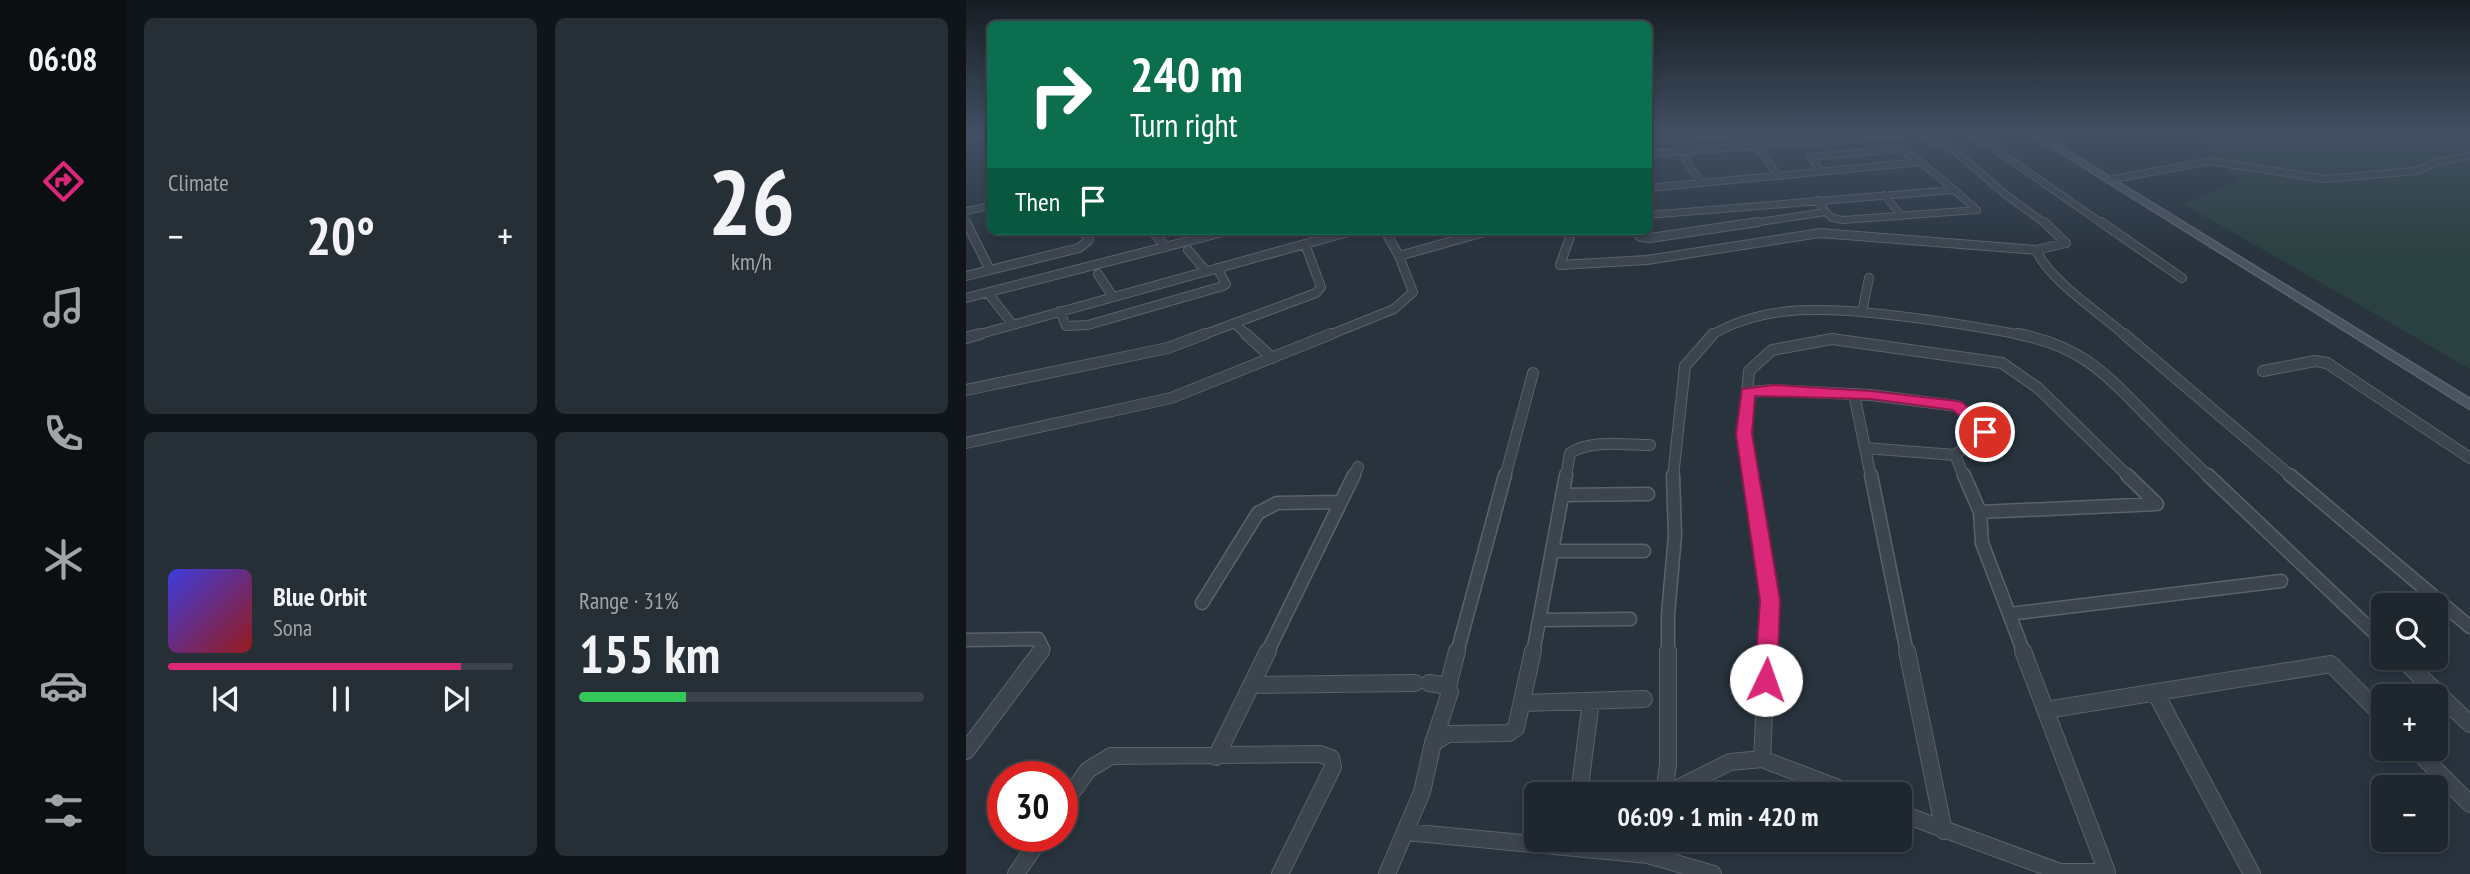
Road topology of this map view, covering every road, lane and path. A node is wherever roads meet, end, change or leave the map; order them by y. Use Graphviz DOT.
graph roads {
  1 [pos="1696,175"];
  2 [pos="1788,175"];
  3 [pos="1936,175"];
  4 [pos="1983,175"];
  5 [pos="2032,175"];
  6 [pos="2101,175"];
  7 [pos="2137,175"];
  8 [pos="2298,175"];
  9 [pos="2359,175"];
  10 [pos="1778,176"];
  11 [pos="2109,180"];
  12 [pos="1701,183"];
  13 [pos="1652,187"];
  14 [pos="1954,190"];
  15 [pos="1884,195"];
  16 [pos="1818,200"];
  17 [pos="987,207"];
  18 [pos="966,211"];
  19 [pos="1826,212"];
  20 [pos="1652,215"];
  21 [pos="1902,216"];
  22 [pos="966,222"];
  23 [pos="1085,235"];
  24 [pos="1156,235"];
  25 [pos="1212,235"];
  26 [pos="1338,235"];
  27 [pos="1387,235"];
  28 [pos="1474,235"];
  29 [pos="1571,235"];
  30 [pos="1638,235"];
  31 [pos="977,244"];
  32 [pos="1305,244"];
  33 [pos="966,246"];
  34 [pos="1166,247"];
  35 [pos="1188,250"];
  36 [pos="2036,250"];
  37 [pos="1399,256"];
  38 [pos="1217,268"];
  39 [pos="990,270"];
  40 [pos="1206,271"];
  41 [pos="1098,274"];
  42 [pos="966,276"];
  43 [pos="1869,278"];
  44 [pos="2182,278"];
  45 [pos="988,293"];
  46 [pos="1113,297"];
  47 [pos="966,298"];
  48 [pos="1060,311"];
  49 [pos="1862,312"];
  50 [pos="1234,323"];
  51 [pos="1013,325"];
  52 [pos="966,338"];
  53 [pos="1272,358"];
  54 [pos="2263,371"];
  55 [pos="1533,373"];
  56 [pos="966,390"];
  57 [pos="1748,392"];
  58 [pos="1854,394"];
  59 [pos="2470,405"];
  60 [pos="966,443"];
  61 [pos="1650,445"];
  62 [pos="1865,448"];
  63 [pos="1955,455"];
  64 [pos="2470,458"];
  65 [pos="1358,467"];
  66 [pos="1648,494"];
  67 [pos="1562,495"];
  68 [pos="1341,502"];
  69 [pos="1980,512"];
  70 [pos="1552,551"];
  71 [pos="1644,551"];
  72 [pos="2281,581"];
  73 [pos="1202,603"];
  74 [pos="2009,614"];
  75 [pos="1630,619"];
  76 [pos="1540,620"];
  77 [pos="2470,627"];
  78 [pos="2371,630"];
  79 [pos="966,640"];
  80 [pos="2413,670"];
  81 [pos="1251,685"];
  82 [pos="1448,686"];
  83 [pos="2155,692"];
  84 [pos="1644,699"];
  85 [pos="1591,701"];
  86 [pos="1523,703"];
  87 [pos="2371,704"];
  88 [pos="2046,710"];
  89 [pos="2470,724"];
  90 [pos="1433,743"];
  91 [pos="967,748"];
  92 [pos="1216,757"];
  93 [pos="1762,759"];
  94 [pos="2427,761"];
  95 [pos="1581,782"];
  96 [pos="1666,782"];
  97 [pos="1689,782"];
  98 [pos="1822,782"];
  99 [pos="1078,783"];
  100 [pos="2470,804"];
  101 [pos="1912,818"];
  102 [pos="1944,831"];
  103 [pos="1406,832"];
  104 [pos="1524,839"];
  105 [pos="1031,852"];
  106 [pos="1662,852"];
  107 [pos="1016,874"];
  108 [pos="1280,874"];
  109 [pos="1387,874"];
  110 [pos="1713,874"];
  111 [pos="2252,874"];
  1 -- 12 [label="street"];
  2 -- 10 [label="street"];
  3 -- 14 [label="street"];
  4 -- 36 [label="street"];
  5 -- 44 [label="street"];
  6 -- 11 [label="main road"];
  7 -- 11 [label="street"];
  8 -- 9 [label="street"];
  10 -- 12 [label="street"];
  11 -- 59 [label="main road"];
  12 -- 13 [label="street"];
  14 -- 15 [label="street"];
  14 -- 21 [label="street"];
  15 -- 16 [label="street"];
  15 -- 21 [label="street"];
  16 -- 19 [label="street"];
  16 -- 20 [label="street"];
  17 -- 18 [label="street"];
  19 -- 21 [label="street"];
  19 -- 30 [label="street"];
  22 -- 31 [label="street"];
  23 -- 39 [label="street"];
  24 -- 34 [label="street"];
  25 -- 34 [label="street"];
  26 -- 32 [label="street"];
  27 -- 37 [label="street"];
  28 -- 37 [label="street"];
  29 -- 36 [label="street"];
  31 -- 33 [label="street"];
  31 -- 39 [label="street"];
  32 -- 38 [label="street"];
  32 -- 50 [label="street"];
  34 -- 45 [label="street"];
  35 -- 40 [label="street"];
  36 -- 77 [label="street"];
  37 -- 53 [label="street"];
  38 -- 40 [label="street"];
  38 -- 48 [label="street"];
  39 -- 42 [label="street"];
  40 -- 46 [label="street"];
  41 -- 46 [label="street"];
  43 -- 49 [label="street"];
  45 -- 47 [label="street"];
  45 -- 51 [label="street"];
  46 -- 48 [label="street"];
  48 -- 51 [label="street"];
  49 -- 78 [label="street"];
  49 -- 96 [label="street"];
  50 -- 53 [label="street"];
  50 -- 56 [label="street"];
  51 -- 52 [label="street"];
  53 -- 60 [label="street"];
  54 -- 64 [label="street"];
  55 -- 82 [label="street"];
  57 -- 58 [label="street"];
  57 -- 69 [label="street"];
  57 -- 93 [label="street"];
  58 -- 62 [label="street"];
  58 -- 63 [label="street"];
  61 -- 67 [label="street"];
  62 -- 63 [label="street"];
  62 -- 102 [label="street"];
  63 -- 69 [label="street"];
  65 -- 68 [label="street"];
  66 -- 67 [label="street"];
  67 -- 70 [label="street"];
  68 -- 73 [label="street"];
  68 -- 81 [label="street"];
  69 -- 74 [label="street"];
  70 -- 71 [label="street"];
  70 -- 76 [label="street"];
  72 -- 74 [label="street"];
  74 -- 88 [label="street"];
  75 -- 76 [label="street"];
  76 -- 86 [label="street"];
  79 -- 91 [label="street"];
  80 -- 89 [label="street"];
  81 -- 82 [label="street"];
  81 -- 92 [label="street"];
  82 -- 90 [label="street"];
  83 -- 87 [label="street"];
  83 -- 88 [label="street"];
  83 -- 111 [label="street"];
  84 -- 85 [label="street"];
  85 -- 86 [label="street"];
  85 -- 95 [label="street"];
  86 -- 90 [label="street"];
  88 -- 102 [label="street"];
  90 -- 103 [label="street"];
  92 -- 99 [label="street"];
  92 -- 108 [label="street"];
  93 -- 97 [label="street"];
  93 -- 98 [label="street"];
  94 -- 100 [label="street"];
  101 -- 102 [label="street"];
  103 -- 104 [label="street"];
  103 -- 109 [label="street"];
  105 -- 107 [label="street"];
  106 -- 110 [label="street"];
}
